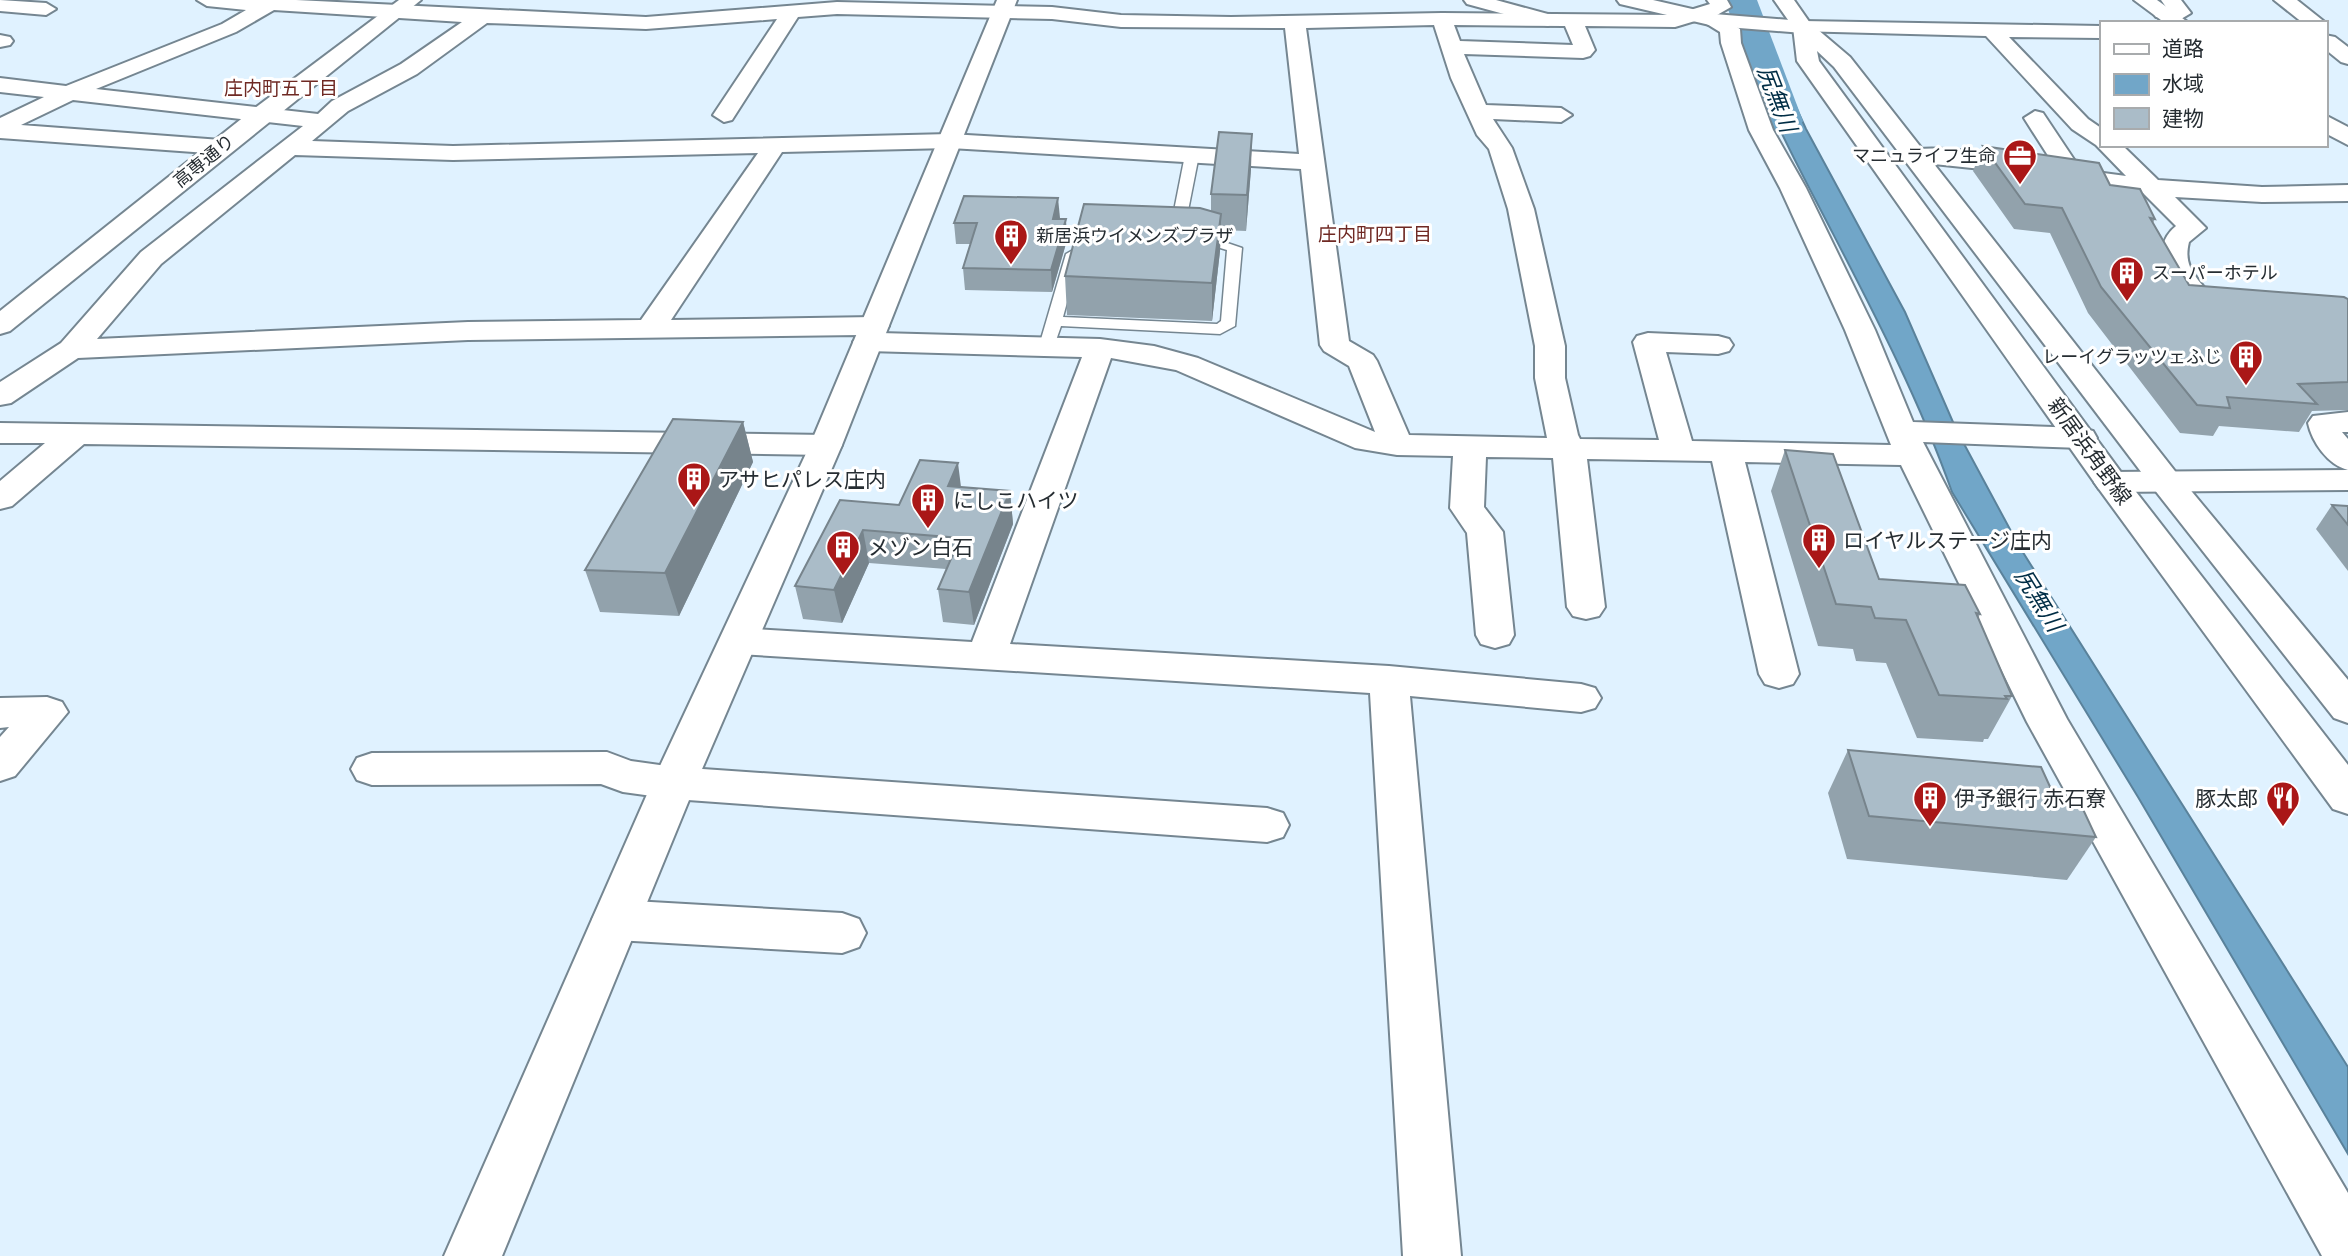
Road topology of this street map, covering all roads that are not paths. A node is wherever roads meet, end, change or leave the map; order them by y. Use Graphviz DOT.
graph roads {
  1 [pos="207,0"];
  2 [pos="676,0"];
  3 [pos="1112,0"];
  4 [pos="1474,0"];
  5 [pos="1627,0"];
  6 [pos="1784,0"];
  7 [pos="2144,0"];
  8 [pos="2284,0"];
  9 [pos="271,3"];
  10 [pos="0,5"];
  11 [pos="402,6"];
  12 [pos="1005,6"];
  13 [pos="785,8"];
  14 [pos="46,9"];
  15 [pos="2171,12"];
  16 [pos="1715,15"];
  17 [pos="482,17"];
  18 [pos="1442,19"];
  19 [pos="698,20"];
  20 [pos="1105,20"];
  21 [pos="1548,20"];
  22 [pos="1572,20"];
  23 [pos="2313,21"];
  24 [pos="1295,23"];
  25 [pos="2100,23"];
  26 [pos="1803,27"];
  27 [pos="1991,30"];
  28 [pos="1466,63"];
  29 [pos="0,85"];
  30 [pos="74,91"];
  31 [pos="1480,112"];
  32 [pos="263,113"];
  33 [pos="724,115"];
  34 [pos="1561,115"];
  35 [pos="2035,118"];
  36 [pos="323,121"];
  37 [pos="2327,123"];
  38 [pos="0,129"];
  39 [pos="2100,138"];
  40 [pos="2348,138"];
  41 [pos="950,141"];
  42 [pos="221,147"];
  43 [pos="774,147"];
  44 [pos="2110,147"];
  45 [pos="290,148"];
  46 [pos="1203,149"];
  47 [pos="1914,156"];
  48 [pos="1312,162"];
  49 [pos="2073,176"];
  50 [pos="2148,185"];
  51 [pos="2348,193"];
  52 [pos="1076,243"];
  53 [pos="2221,303"];
  54 [pos="0,325"];
  55 [pos="650,329"];
  56 [pos="871,334"];
  57 [pos="1050,334"];
  58 [pos="1718,345"];
  59 [pos="1100,348"];
  60 [pos="72,349"];
  61 [pos="0,396"];
  62 [pos="2348,422"];
  63 [pos="0,433"];
  64 [pos="76,434"];
  65 [pos="2081,438"];
  66 [pos="1910,439"];
  67 [pos="826,444"];
  68 [pos="1397,445"];
  69 [pos="1470,449"];
  70 [pos="1569,450"];
  71 [pos="1678,451"];
  72 [pos="1726,451"];
  73 [pos="2348,460"];
  74 [pos="2348,480"];
  75 [pos="2111,482"];
  76 [pos="2166,482"];
  77 [pos="0,499"];
  78 [pos="1586,607"];
  79 [pos="1495,635"];
  80 [pos="739,641"];
  81 [pos="986,656"];
  82 [pos="1779,674"];
  83 [pos="1389,680"];
  84 [pos="1581,698"];
  85 [pos="2348,708"];
  86 [pos="0,713"];
  87 [pos="0,765"];
  88 [pos="372,769"];
  89 [pos="674,783"];
  90 [pos="2348,797"];
  91 [pos="1267,825"];
  92 [pos="616,920"];
  93 [pos="842,933"];
  94 [pos="2348,1247"];
  95 [pos="473,1256"];
  96 [pos="1433,1256"];
  1 -- 9 [label="street"];
  2 -- 19 [label="street"];
  3 -- 20 [label="street"];
  4 -- 21 [label="street"];
  5 -- 16 [label="street"];
  6 -- 26 [label="street, 新居浜角野線"];
  7 -- 15 [label="street"];
  8 -- 23 [label="street"];
  9 -- 11 [label="street"];
  9 -- 30 [label="street"];
  10 -- 14 [label="street"];
  11 -- 17 [label="street"];
  11 -- 32 [label="street, 高専通り"];
  12 -- 13 [label="street"];
  12 -- 20 [label="street"];
  12 -- 41 [label="street"];
  13 -- 19 [label="street"];
  13 -- 33 [label="street"];
  16 -- 22 [label="street"];
  16 -- 26 [label="street"];
  16 -- 66 [label="street"];
  17 -- 19 [label="street"];
  17 -- 36 [label="street"];
  18 -- 21 [label="street"];
  18 -- 24 [label="street"];
  18 -- 28 [label="street"];
  20 -- 24 [label="street"];
  21 -- 22 [label="street"];
  22 -- 28 [label="street"];
  24 -- 48 [label="street"];
  25 -- 27 [label="street"];
  26 -- 27 [label="street"];
  26 -- 47 [label="street, 新居浜角野線"];
  26 -- 65 [label="street, 新居浜角野線"];
  27 -- 39 [label="street"];
  28 -- 31 [label="street"];
  29 -- 30 [label="street"];
  30 -- 32 [label="street"];
  30 -- 38 [label="street"];
  31 -- 34 [label="street"];
  31 -- 70 [label="street"];
  32 -- 36 [label="street"];
  32 -- 42 [label="street, 高専通り"];
  35 -- 49 [label="street"];
  36 -- 45 [label="street"];
  37 -- 40 [label="street"];
  38 -- 42 [label="street"];
  41 -- 43 [label="street"];
  41 -- 46 [label="street"];
  41 -- 56 [label="street"];
  42 -- 54 [label="street, 高専通り"];
  43 -- 45 [label="street"];
  43 -- 55 [label="street"];
  44 -- 50 [label="street"];
  45 -- 60 [label="street"];
  46 -- 48 [label="street"];
  46 -- 57 [label="lane"];
  47 -- 49 [label="street"];
  47 -- 76 [label="street, 新居浜角野線"];
  48 -- 68 [label="street"];
  49 -- 50 [label="street"];
  50 -- 51 [label="street"];
  50 -- 53 [label="street"];
  52 -- 57 [label="lane"];
  55 -- 56 [label="street"];
  55 -- 60 [label="street"];
  56 -- 57 [label="street"];
  56 -- 67 [label="street"];
  57 -- 59 [label="street"];
  58 -- 71 [label="street"];
  59 -- 68 [label="street"];
  59 -- 81 [label="street"];
  60 -- 61 [label="street"];
  62 -- 73 [label="street"];
  63 -- 64 [label="street"];
  64 -- 67 [label="street"];
  64 -- 77 [label="street"];
  65 -- 66 [label="street"];
  65 -- 75 [label="street, 新居浜角野線"];
  66 -- 72 [label="street"];
  66 -- 94 [label="street"];
  67 -- 80 [label="street"];
  68 -- 69 [label="street"];
  69 -- 70 [label="street"];
  69 -- 79 [label="street"];
  70 -- 71 [label="street"];
  70 -- 78 [label="street"];
  71 -- 72 [label="street"];
  72 -- 82 [label="street"];
  74 -- 76 [label="street"];
  75 -- 76 [label="street"];
  75 -- 90 [label="street, 新居浜角野線"];
  76 -- 85 [label="street, 新居浜角野線"];
  80 -- 81 [label="street"];
  80 -- 89 [label="street"];
  81 -- 83 [label="street"];
  83 -- 84 [label="street"];
  83 -- 96 [label="street"];
  86 -- 87 [label="street"];
  88 -- 89 [label="street"];
  89 -- 91 [label="street"];
  89 -- 92 [label="street"];
  92 -- 93 [label="street"];
  92 -- 95 [label="street"];
}
